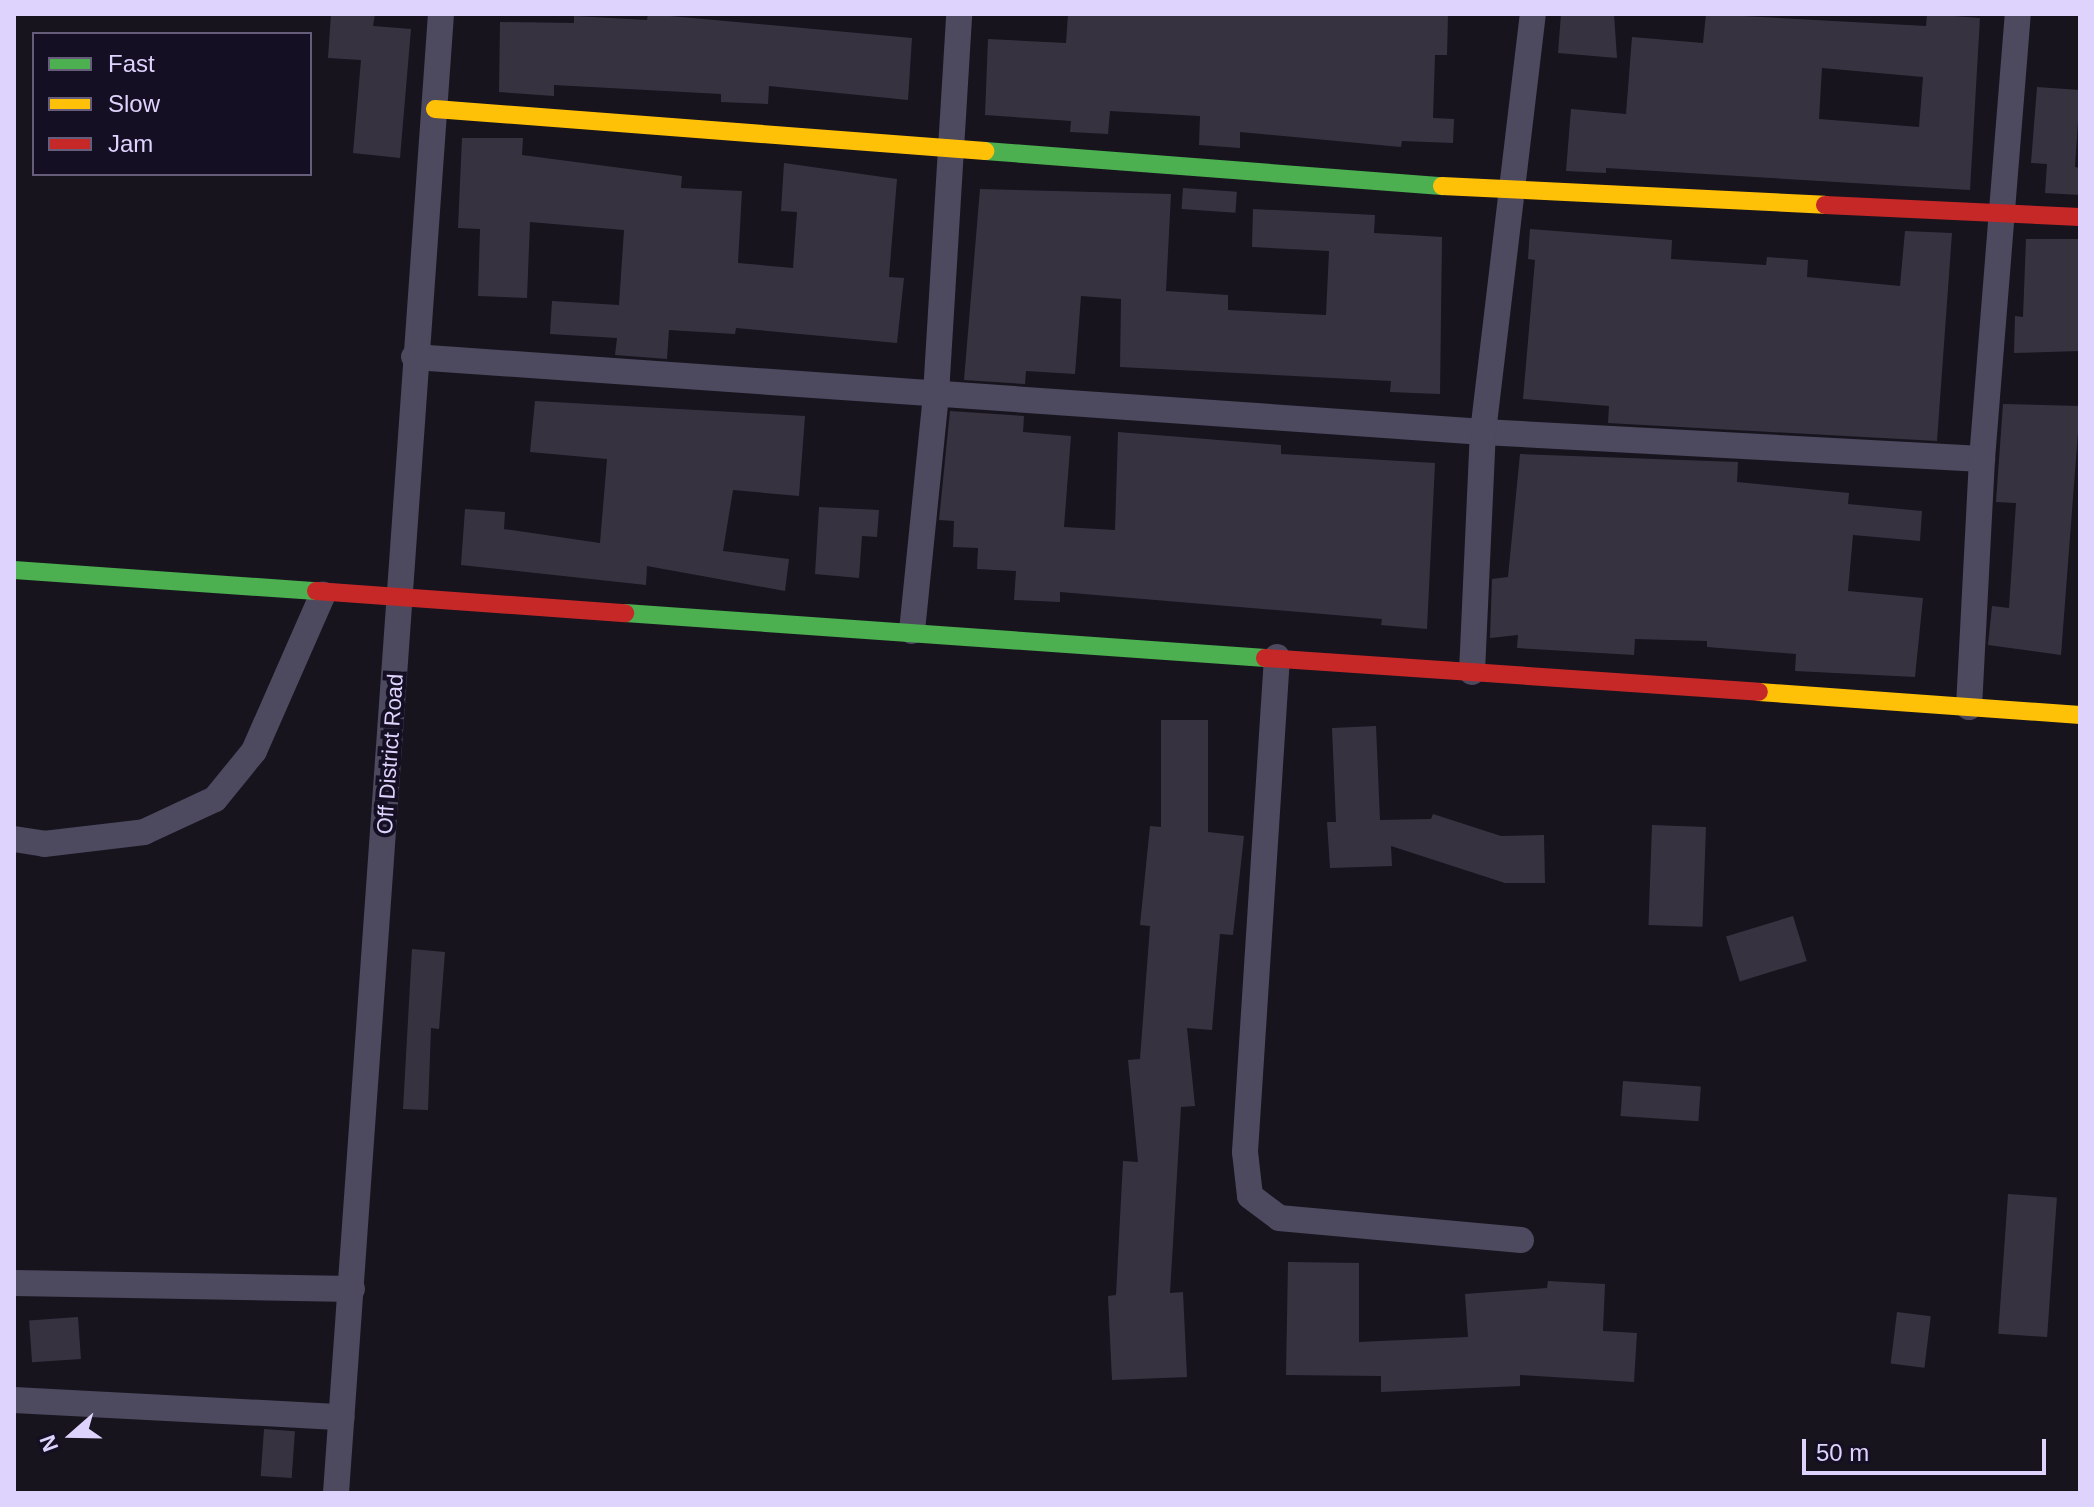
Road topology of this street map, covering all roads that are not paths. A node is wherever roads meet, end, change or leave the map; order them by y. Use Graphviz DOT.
graph roads {
  1 [pos="441,14"];
  2 [pos="959,14"];
  3 [pos="1533,14"];
  4 [pos="2018,14"];
  5 [pos="435,109"];
  6 [pos="950,148"];
  7 [pos="1511,191"];
  8 [pos="2000,215"];
  9 [pos="2080,217"];
  10 [pos="414,357"];
  11 [pos="936,394"];
  12 [pos="1483,432"];
  13 [pos="1982,459"];
  14 [pos="14,570"];
  15 [pos="323,594"];
  16 [pos="402,602"];
  17 [pos="912,631"];
  18 [pos="1277,657"];
  19 [pos="1472,672"];
  20 [pos="1969,707"];
  21 [pos="2080,715"];
  22 [pos="14,839"];
  23 [pos="1521,1240"];
  24 [pos="14,1283"];
  25 [pos="352,1289"];
  26 [pos="14,1400"];
  27 [pos="342,1417"];
  28 [pos="336,1493"];
  1 -- 5 [label="street, Off District Road"];
  2 -- 6 [label="street"];
  3 -- 7 [label="street"];
  4 -- 8 [label="street"];
  5 -- 6 [label="street"];
  5 -- 10 [label="street, Off District Road"];
  6 -- 7 [label="street"];
  6 -- 11 [label="street"];
  7 -- 8 [label="street"];
  7 -- 12 [label="street"];
  8 -- 9 [label="street"];
  8 -- 13 [label="street"];
  10 -- 11 [label="street"];
  10 -- 16 [label="street, Off District Road"];
  11 -- 12 [label="street"];
  11 -- 17 [label="street"];
  12 -- 13 [label="street"];
  12 -- 19 [label="street"];
  13 -- 20 [label="street"];
  14 -- 15 [label="street"];
  15 -- 16 [label="street"];
  15 -- 22 [label="street"];
  16 -- 17 [label="street"];
  16 -- 25 [label="street, Off District Road"];
  17 -- 18 [label="street"];
  18 -- 19 [label="street"];
  18 -- 23 [label="street"];
  19 -- 20 [label="street"];
  20 -- 21 [label="street"];
  24 -- 25 [label="street"];
  25 -- 27 [label="street, Off District Road"];
  26 -- 27 [label="street"];
  27 -- 28 [label="street, Off District Road"];
}
